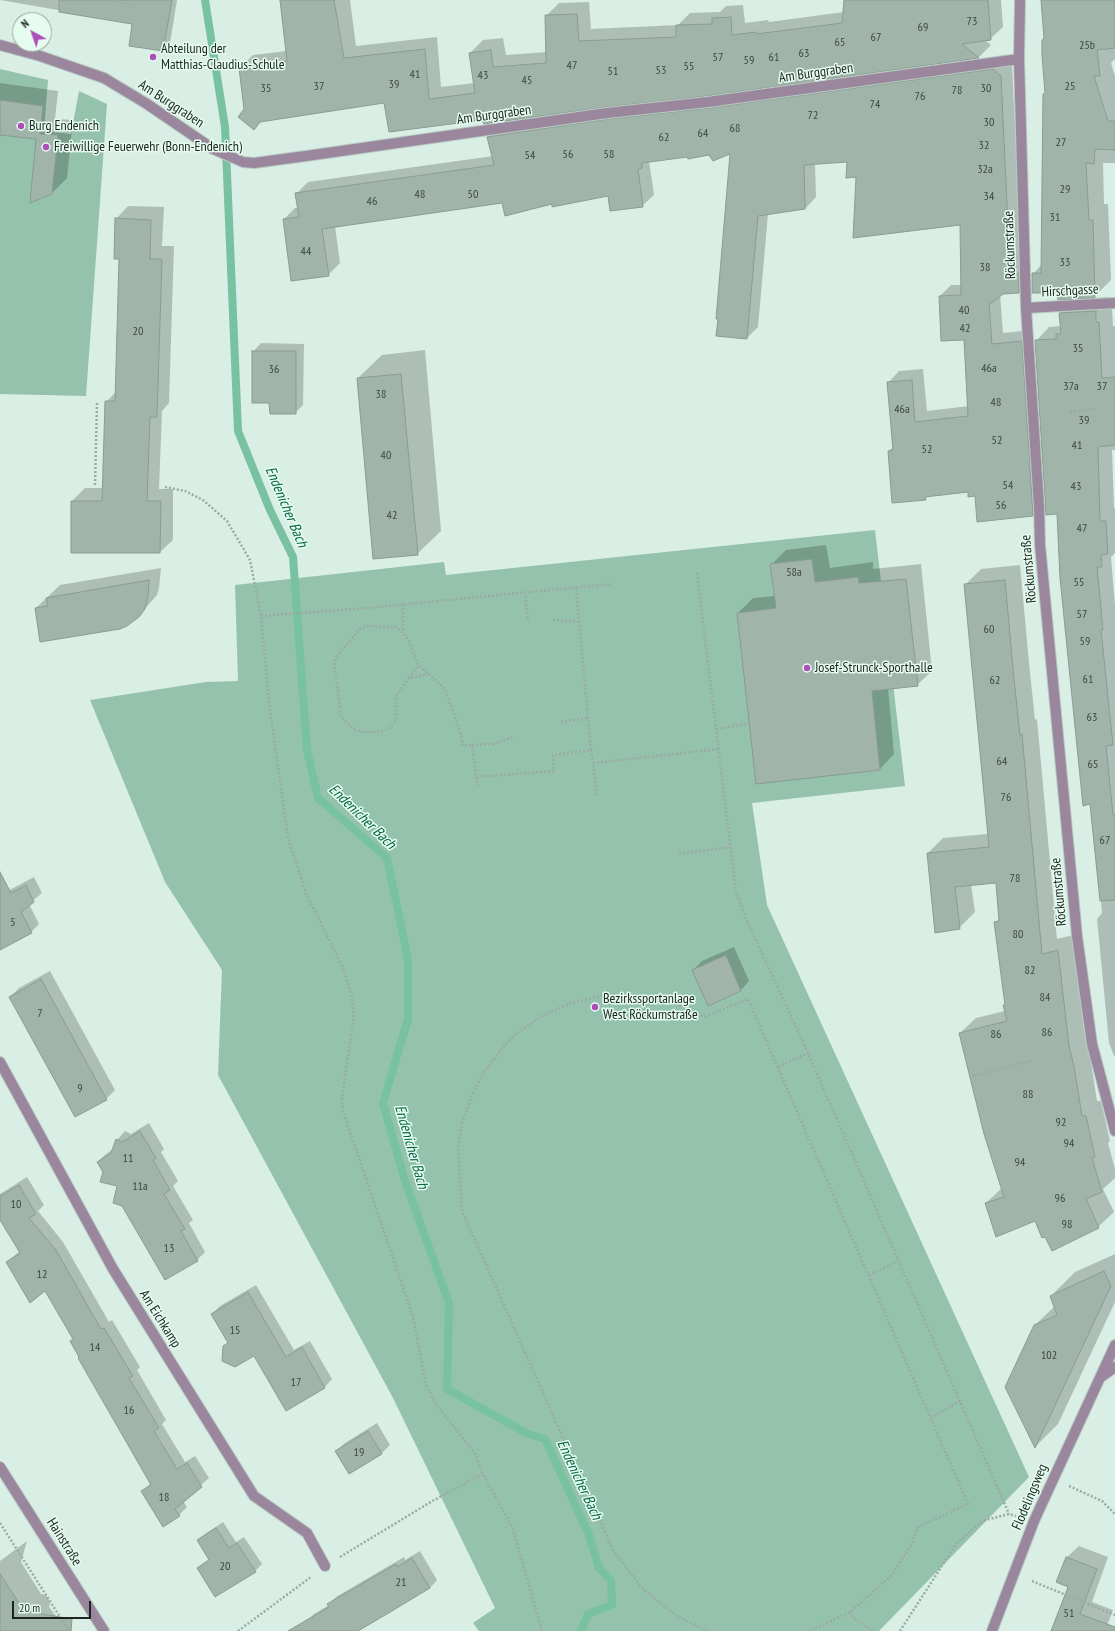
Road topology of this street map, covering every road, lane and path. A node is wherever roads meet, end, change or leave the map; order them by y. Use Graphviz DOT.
graph roads {
  1 [pos="117,0"];
  2 [pos="1020,0"];
  3 [pos="135,6"];
  4 [pos="0,45"];
  5 [pos="1019,59"];
  6 [pos="1115,303"];
  7 [pos="1026,308"];
  8 [pos="97,403"];
  9 [pos="1101,408"];
  10 [pos="1070,412"];
  11 [pos="95,485"];
  12 [pos="165,486"];
  13 [pos="697,574"];
  14 [pos="612,584"];
  15 [pos="576,588"];
  16 [pos="525,592"];
  17 [pos="402,604"];
  18 [pos="261,616"];
  19 [pos="553,620"];
  20 [pos="528,621"];
  21 [pos="580,622"];
  22 [pos="404,633"];
  23 [pos="418,666"];
  24 [pos="430,674"];
  25 [pos="409,678"];
  26 [pos="589,718"];
  27 [pos="561,722"];
  28 [pos="750,723"];
  29 [pos="716,729"];
  30 [pos="513,737"];
  31 [pos="472,745"];
  32 [pos="719,749"];
  33 [pos="591,750"];
  34 [pos="593,764"];
  35 [pos="476,777"];
  36 [pos="478,786"];
  37 [pos="597,795"];
  38 [pos="731,847"];
  39 [pos="678,854"];
  40 [pos="808,1053"];
  41 [pos="1033,1060"];
  42 [pos="0,1062"];
  43 [pos="778,1067"];
  44 [pos="973,1076"];
  45 [pos="1115,1132"];
  46 [pos="898,1262"];
  47 [pos="869,1275"];
  48 [pos="1115,1345"];
  49 [pos="1115,1367"];
  50 [pos="1101,1377"];
  51 [pos="960,1401"];
  52 [pos="931,1418"];
  53 [pos="0,1467"];
  54 [pos="483,1474"];
  55 [pos="1053,1478"];
  56 [pos="1009,1514"];
  57 [pos="1115,1514"];
  58 [pos="1034,1521"];
  59 [pos="0,1523"];
  60 [pos="325,1566"];
  61 [pos="1014,1574"];
  62 [pos="850,1612"];
  63 [pos="1115,1615"];
  64 [pos="69,1631"];
  65 [pos="104,1631"];
  66 [pos="238,1631"];
  67 [pos="542,1631"];
  68 [pos="710,1631"];
  69 [pos="808,1631"];
  70 [pos="872,1631"];
  71 [pos="900,1631"];
  72 [pos="992,1631"];
  1 -- 3 [label="path"];
  2 -- 5 [label="street, Röckumstraße"];
  4 -- 5 [label="street, Am Burggraben"];
  5 -- 7 [label="street, Röckumstraße"];
  6 -- 7 [label="street, Hirschgasse"];
  7 -- 45 [label="street, Röckumstraße"];
  8 -- 11 [label="path"];
  9 -- 10 [label="path"];
  12 -- 18 [label="path"];
  13 -- 29 [label="path"];
  14 -- 15 [label="path"];
  15 -- 16 [label="path"];
  15 -- 21 [label="path"];
  16 -- 17 [label="path"];
  16 -- 20 [label="path"];
  17 -- 18 [label="path"];
  17 -- 22 [label="path"];
  18 -- 54 [label="path"];
  19 -- 21 [label="path"];
  21 -- 26 [label="path"];
  22 -- 23 [label="path"];
  22 -- 25 [label="path"];
  23 -- 24 [label="path"];
  23 -- 25 [label="path"];
  24 -- 25 [label="path"];
  24 -- 31 [label="path"];
  26 -- 27 [label="path"];
  26 -- 33 [label="path"];
  28 -- 29 [label="path"];
  29 -- 32 [label="path"];
  30 -- 31 [label="path"];
  31 -- 35 [label="path"];
  32 -- 34 [label="path"];
  32 -- 38 [label="path"];
  33 -- 34 [label="path"];
  33 -- 35 [label="path"];
  34 -- 37 [label="path"];
  35 -- 36 [label="path"];
  38 -- 39 [label="path"];
  38 -- 40 [label="path"];
  40 -- 43 [label="path"];
  40 -- 46 [label="path"];
  41 -- 44 [label="path"];
  42 -- 60 [label="street, Am Eichkamp"];
  43 -- 47 [label="path"];
  43 -- 68 [label="path"];
  46 -- 47 [label="path"];
  46 -- 51 [label="path"];
  47 -- 52 [label="path"];
  48 -- 50 [label="street, Flodelingsweg"];
  49 -- 50 [label="street, Flodelingsweg"];
  50 -- 55 [label="street, Flodelingsweg"];
  51 -- 52 [label="path"];
  51 -- 56 [label="path"];
  52 -- 62 [label="path"];
  53 -- 65 [label="street, Hainstraße"];
  54 -- 60 [label="path"];
  54 -- 67 [label="path"];
  55 -- 57 [label="path"];
  55 -- 58 [label="street, Flodelingsweg"];
  56 -- 58 [label="path"];
  56 -- 71 [label="path"];
  58 -- 61 [label="street, Flodelingsweg"];
  59 -- 64 [label="path"];
  60 -- 66 [label="path"];
  61 -- 63 [label="path"];
  61 -- 72 [label="street, Flodelingsweg"];
  62 -- 69 [label="path"];
  62 -- 70 [label="path"];
}
